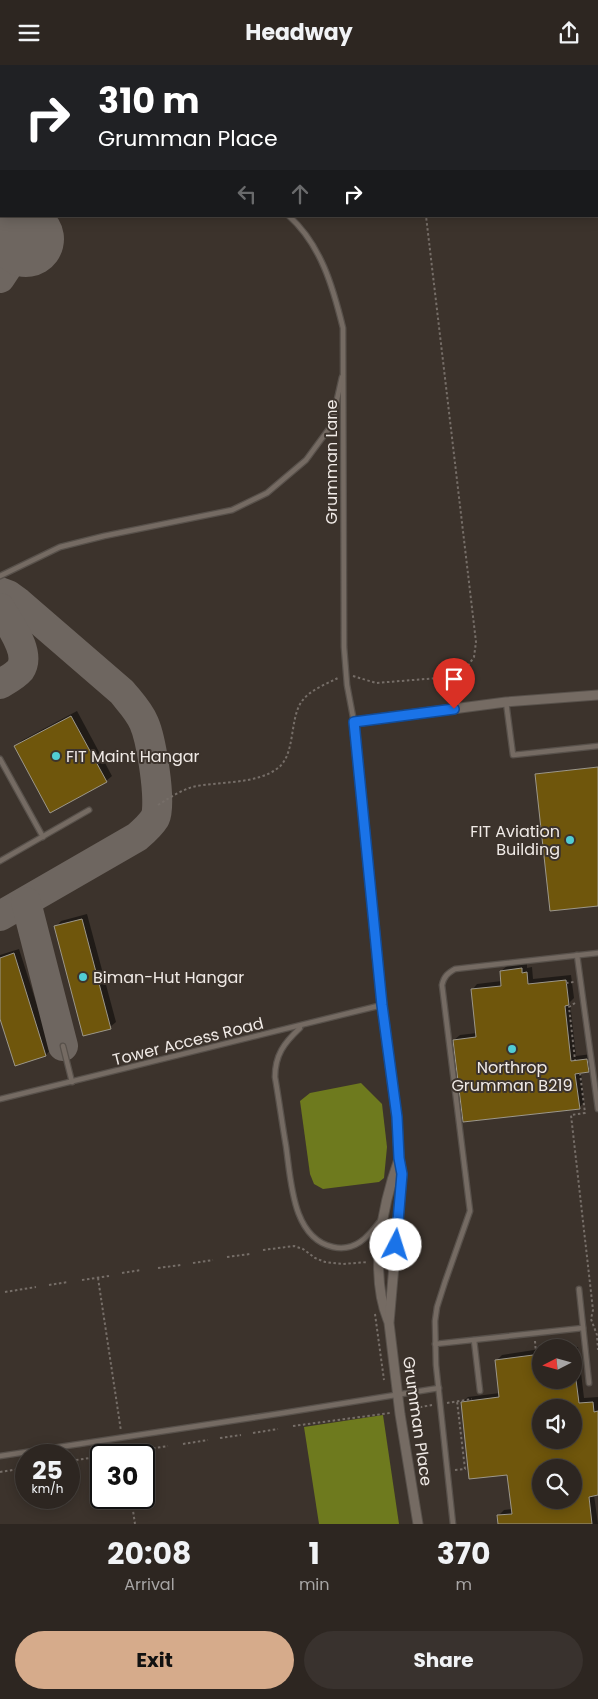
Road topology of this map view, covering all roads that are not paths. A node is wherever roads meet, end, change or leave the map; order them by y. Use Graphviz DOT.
graph roads {
  1 [pos="290,217"];
  2 [pos="344,368"];
  3 [pos="0,576"];
  4 [pos="598,695"];
  5 [pos="506,702"];
  6 [pos="354,722"];
  7 [pos="598,746"];
  8 [pos="0,759"];
  9 [pos="89,810"];
  10 [pos="43,837"];
  11 [pos="0,861"];
  12 [pos="598,953"];
  13 [pos="577,955"];
  14 [pos="382,1005"];
  15 [pos="302,1026"];
  16 [pos="63,1046"];
  17 [pos="72,1082"];
  18 [pos="0,1099"];
  19 [pos="598,1109"];
  20 [pos="399,1158"];
  21 [pos="383,1218"];
  22 [pos="579,1289"];
  23 [pos="389,1323"];
  24 [pos="583,1328"];
  25 [pos="474,1340"];
  26 [pos="435,1344"];
  27 [pos="589,1383"];
  28 [pos="439,1388"];
  29 [pos="480,1391"];
  30 [pos="398,1394"];
  31 [pos="0,1456"];
  32 [pos="418,1524"];
  33 [pos="453,1524"];
  1 -- 2 [label="lane, Grumman Lane"];
  2 -- 3 [label="lane"];
  2 -- 6 [label="lane, Grumman Lane"];
  4 -- 5 [label="street"];
  5 -- 6 [label="street"];
  5 -- 7 [label="lane"];
  6 -- 14 [label="street, Grumman Place"];
  8 -- 10 [label="lane"];
  9 -- 10 [label="lane"];
  10 -- 11 [label="lane"];
  12 -- 13 [label="lane"];
  13 -- 19 [label="lane"];
  13 -- 26 [label="lane"];
  14 -- 15 [label="lane, Tower Access Road"];
  14 -- 20 [label="street, Grumman Place"];
  15 -- 17 [label="lane, Tower Access Road"];
  15 -- 21 [label="lane"];
  16 -- 17 [label="lane"];
  17 -- 18 [label="lane, Tower Access Road"];
  20 -- 21 [label="street, Grumman Place"];
  20 -- 23 [label="street, Grumman Place"];
  21 -- 23 [label="street, Grumman Place"];
  22 -- 24 [label="lane"];
  23 -- 30 [label="street, Grumman Place"];
  24 -- 25 [label="lane"];
  24 -- 27 [label="lane"];
  25 -- 26 [label="lane"];
  25 -- 29 [label="lane"];
  26 -- 28 [label="lane"];
  28 -- 30 [label="lane"];
  28 -- 33 [label="lane"];
  30 -- 31 [label="lane"];
  30 -- 32 [label="street, Grumman Place"];
}
